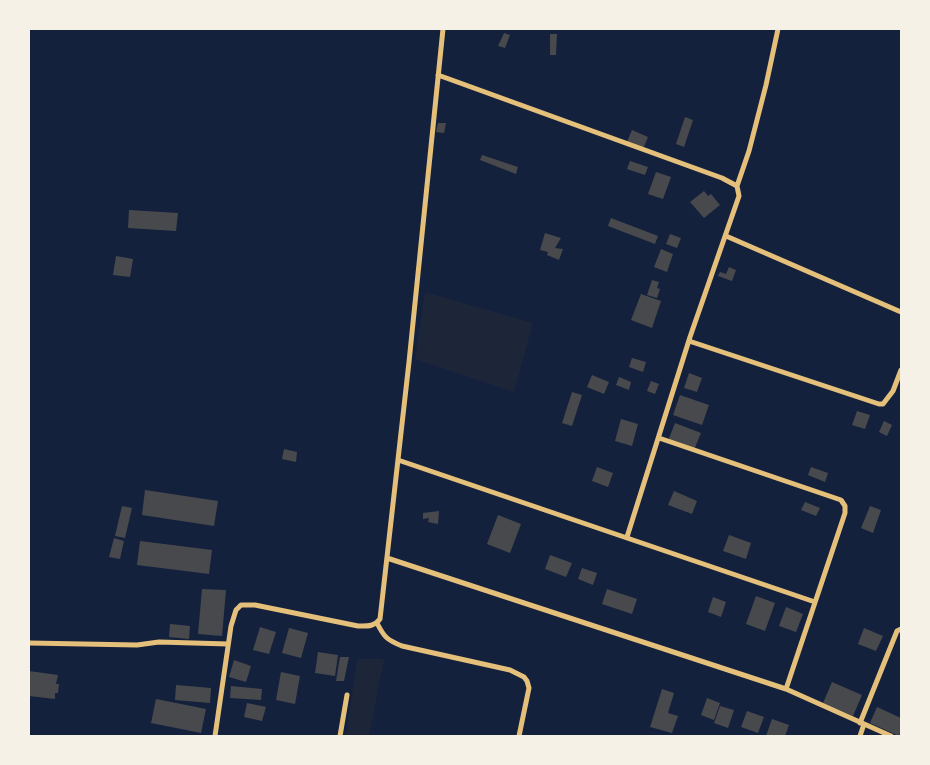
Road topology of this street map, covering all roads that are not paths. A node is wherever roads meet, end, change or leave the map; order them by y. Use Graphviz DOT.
graph roads {
  1 [pos="443,29"];
  2 [pos="778,29"];
  3 [pos="438,75"];
  4 [pos="737,186"];
  5 [pos="726,236"];
  6 [pos="901,312"];
  7 [pos="689,340"];
  8 [pos="901,370"];
  9 [pos="659,438"];
  10 [pos="398,460"];
  11 [pos="627,537"];
  12 [pos="387,558"];
  13 [pos="815,602"];
  14 [pos="377,623"];
  15 [pos="901,628"];
  16 [pos="29,643"];
  17 [pos="228,644"];
  18 [pos="786,690"];
  19 [pos="347,695"];
  20 [pos="862,724"];
  21 [pos="215,736"];
  22 [pos="340,736"];
  23 [pos="519,736"];
  24 [pos="860,736"];
  25 [pos="891,736"];
  1 -- 3 [label="street"];
  2 -- 4 [label="street"];
  3 -- 4 [label="street"];
  3 -- 10 [label="street"];
  4 -- 5 [label="street"];
  5 -- 6 [label="street"];
  5 -- 7 [label="street"];
  7 -- 8 [label="street"];
  7 -- 9 [label="street"];
  9 -- 11 [label="street"];
  9 -- 13 [label="street"];
  10 -- 11 [label="street"];
  10 -- 12 [label="street"];
  11 -- 13 [label="street"];
  12 -- 14 [label="street"];
  12 -- 18 [label="street"];
  13 -- 18 [label="street"];
  14 -- 17 [label="street"];
  14 -- 23 [label="street"];
  15 -- 20 [label="street"];
  16 -- 17 [label="street"];
  17 -- 21 [label="street"];
  18 -- 20 [label="street"];
  19 -- 22 [label="street"];
  20 -- 24 [label="street"];
  20 -- 25 [label="street"];
}
